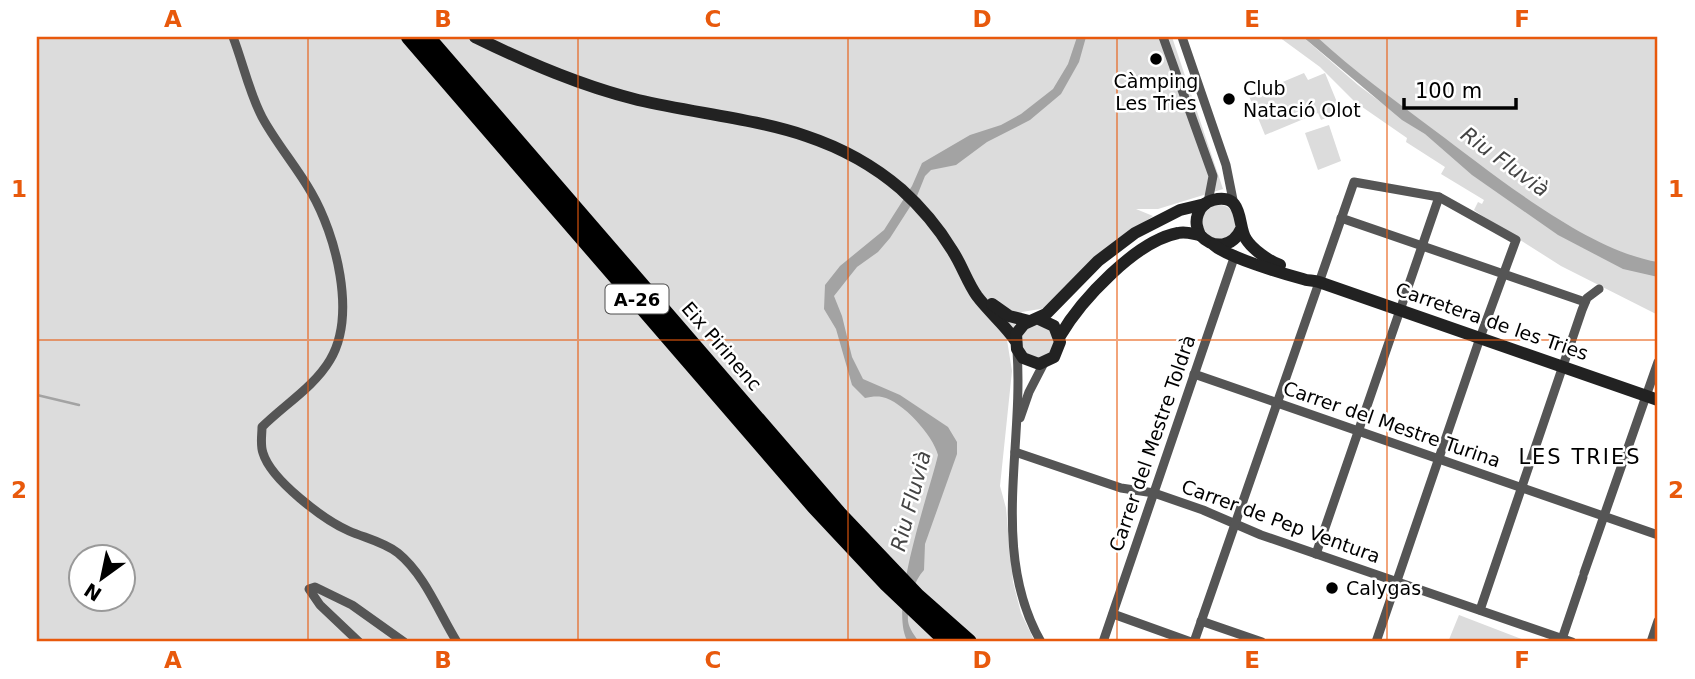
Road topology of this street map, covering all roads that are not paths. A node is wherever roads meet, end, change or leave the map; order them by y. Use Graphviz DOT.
graph roads {
  1 [pos="233,37"];
  2 [pos="409,37"];
  3 [pos="427,37"];
  4 [pos="475,37"];
  5 [pos="1163,37"];
  6 [pos="1182,37"];
  7 [pos="1439,197"];
  8 [pos="1207,203"];
  9 [pos="1234,205"];
  10 [pos="1341,218"];
  11 [pos="1241,229"];
  12 [pos="1200,235"];
  13 [pos="1423,244"];
  14 [pos="1214,245"];
  15 [pos="1235,256"];
  16 [pos="964,271"];
  17 [pos="1504,273"];
  18 [pos="1316,281"];
  19 [pos="1599,289"];
  20 [pos="1585,302"];
  21 [pos="1400,310"];
  22 [pos="1034,320"];
  23 [pos="1060,336"];
  24 [pos="1480,338"];
  25 [pos="1016,345"];
  26 [pos="1658,362"];
  27 [pos="1044,363"];
  28 [pos="1563,367"];
  29 [pos="1194,374"];
  30 [pos="1652,398"];
  31 [pos="1277,403"];
  32 [pos="1017,426"];
  33 [pos="1358,431"];
  34 [pos="1015,452"];
  35 [pos="1439,459"];
  36 [pos="1522,488"];
  37 [pos="1154,493"];
  38 [pos="1604,517"];
  39 [pos="1235,524"];
  40 [pos="1658,535"];
  41 [pos="1316,554"];
  42 [pos="1397,582"];
  43 [pos="1480,610"];
  44 [pos="1113,614"];
  45 [pos="1201,621"];
  46 [pos="1658,621"];
  47 [pos="950,635"];
  48 [pos="1561,640"];
  49 [pos="359,642"];
  50 [pos="404,642"];
  51 [pos="457,642"];
  52 [pos="969,642"];
  53 [pos="1041,642"];
  54 [pos="1103,642"];
  55 [pos="1192,642"];
  56 [pos="1262,642"];
  57 [pos="1376,642"];
  58 [pos="1572,642"];
  59 [pos="1651,642"];
  1 -- 51 [label="street"];
  2 -- 47 [label="highway, Eix Pirinenc / A-26"];
  3 -- 47 [label="highway, Eix Pirinenc / A-26"];
  4 -- 16 [label="street"];
  5 -- 8 [label="street"];
  6 -- 9 [label="street"];
  7 -- 10 [label="street"];
  7 -- 13 [label="street"];
  7 -- 17 [label="street"];
  8 -- 9 [label="street"];
  8 -- 12 [label="street"];
  8 -- 22 [label="street"];
  9 -- 11 [label="street"];
  10 -- 13 [label="street"];
  10 -- 18 [label="street"];
  11 -- 14 [label="street"];
  11 -- 18 [label="street, Carretera de les Tries"];
  12 -- 14 [label="street"];
  12 -- 23 [label="street"];
  13 -- 17 [label="street"];
  13 -- 21 [label="street"];
  14 -- 15 [label="street, Carretera de les Tries"];
  15 -- 18 [label="street, Carretera de les Tries"];
  15 -- 29 [label="street, Carrer del Mestre Toldrà"];
  16 -- 22 [label="street"];
  16 -- 25 [label="street"];
  17 -- 20 [label="street"];
  17 -- 24 [label="street"];
  18 -- 21 [label="street, Carretera de les Tries"];
  18 -- 31 [label="street"];
  19 -- 20 [label="street"];
  20 -- 28 [label="street"];
  21 -- 24 [label="street, Carretera de les Tries"];
  21 -- 33 [label="street"];
  22 -- 23 [label="street"];
  22 -- 25 [label="street"];
  23 -- 27 [label="street"];
  24 -- 28 [label="street, Carretera de les Tries"];
  24 -- 35 [label="street"];
  25 -- 27 [label="street"];
  25 -- 32 [label="street"];
  26 -- 30 [label="street"];
  27 -- 32 [label="street"];
  28 -- 30 [label="street, Carretera de les Tries"];
  28 -- 36 [label="street"];
  29 -- 31 [label="street, Carrer del Mestre Turina"];
  29 -- 37 [label="street, Carrer del Mestre Toldrà"];
  30 -- 38 [label="street"];
  31 -- 33 [label="street, Carrer del Mestre Turina"];
  31 -- 39 [label="street"];
  32 -- 34 [label="street"];
  33 -- 35 [label="street, Carrer del Mestre Turina"];
  33 -- 41 [label="street"];
  34 -- 37 [label="street, Carrer de Pep Ventura"];
  34 -- 53 [label="street"];
  35 -- 36 [label="street, Carrer del Mestre Turina"];
  35 -- 42 [label="street"];
  36 -- 38 [label="street, Carrer del Mestre Turina"];
  36 -- 43 [label="street"];
  37 -- 39 [label="street, Carrer de Pep Ventura"];
  37 -- 44 [label="street, Carrer del Mestre Toldrà"];
  38 -- 40 [label="street, Carrer del Mestre Turina"];
  38 -- 48 [label="street"];
  39 -- 41 [label="street, Carrer de Pep Ventura"];
  39 -- 45 [label="street"];
  41 -- 42 [label="street, Carrer de Pep Ventura"];
  42 -- 43 [label="street, Carrer de Pep Ventura"];
  42 -- 57 [label="street"];
  43 -- 48 [label="street, Carrer de Pep Ventura"];
  44 -- 54 [label="street, Carrer del Mestre Toldrà"];
  44 -- 55 [label="street"];
  45 -- 55 [label="street"];
  45 -- 56 [label="street"];
  46 -- 59 [label="street"];
  47 -- 52 [label="highway, Eix Pirinenc / A-26"];
  48 -- 58 [label="street, Carrer de Pep Ventura"];
  49 -- 50 [label="street"];
}
